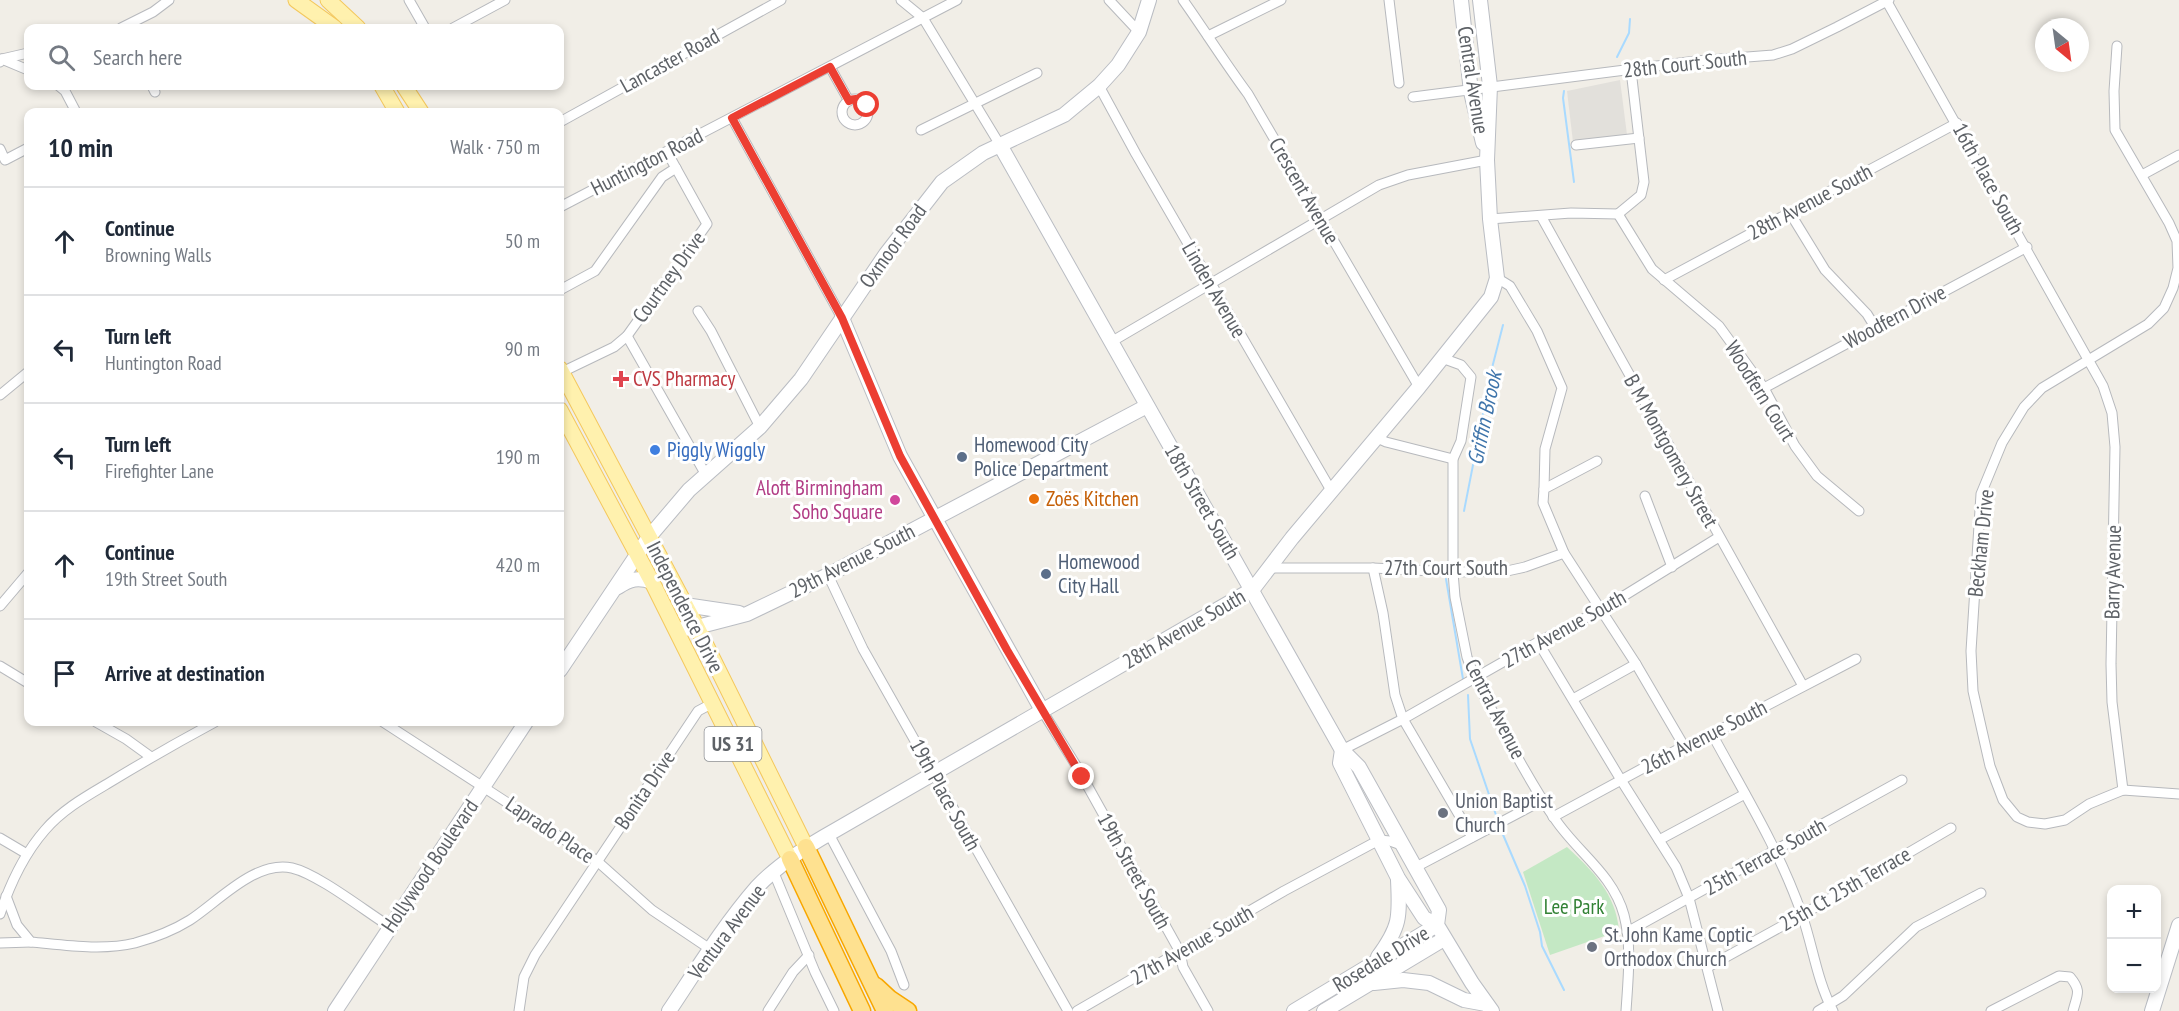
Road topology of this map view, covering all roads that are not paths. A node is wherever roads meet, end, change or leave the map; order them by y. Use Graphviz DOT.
graph roads {
  1 [pos="170,0"];
  2 [pos="296,0"];
  3 [pos="328,0"];
  4 [pos="409,0"];
  5 [pos="505,0"];
  6 [pos="781,0"];
  7 [pos="901,0"];
  8 [pos="957,0"];
  9 [pos="1109,0"];
  10 [pos="1149,0"];
  11 [pos="1183,0"];
  12 [pos="1281,0"];
  13 [pos="1389,0"];
  14 [pos="1461,0"];
  15 [pos="1480,0"];
  16 [pos="1887,0"];
  17 [pos="492,3"];
  18 [pos="923,18"];
  19 [pos="140,24"];
  20 [pos="329,24"];
  21 [pos="354,24"];
  22 [pos="423,24"];
  23 [pos="459,24"];
  24 [pos="1139,32"];
  25 [pos="1208,36"];
  26 [pos="2117,46"];
  27 [pos="24,54"];
  28 [pos="1,60"];
  29 [pos="830,67"];
  30 [pos="24,69"];
  31 [pos="1631,70"];
  32 [pos="1037,73"];
  33 [pos="1399,83"];
  34 [pos="1099,86"];
  35 [pos="1490,86"];
  36 [pos="64,90"];
  37 [pos="384,90"];
  38 [pos="407,90"];
  39 [pos="1470,90"];
  40 [pos="1413,97"];
  41 [pos="849,101"];
  42 [pos="975,104"];
  43 [pos="74,108"];
  44 [pos="396,108"];
  45 [pos="418,108"];
  46 [pos="732,118"];
  47 [pos="564,120"];
  48 [pos="1957,123"];
  49 [pos="921,130"];
  50 [pos="1639,138"];
  51 [pos="1000,145"];
  52 [pos="1576,145"];
  53 [pos="0,149"];
  54 [pos="24,150"];
  55 [pos="667,152"];
  56 [pos="2179,155"];
  57 [pos="1487,160"];
  58 [pos="676,168"];
  59 [pos="2142,175"];
  60 [pos="564,205"];
  61 [pos="1790,213"];
  62 [pos="1618,214"];
  63 [pos="1541,216"];
  64 [pos="1491,219"];
  65 [pos="1321,221"];
  66 [pos="2027,247"];
  67 [pos="1497,278"];
  68 [pos="1664,280"];
  69 [pos="1210,283"];
  70 [pos="564,288"];
  71 [pos="1491,297"];
  72 [pos="698,310"];
  73 [pos="842,318"];
  74 [pos="1875,327"];
  75 [pos="627,336"];
  76 [pos="1111,342"];
  77 [pos="1442,358"];
  78 [pos="2088,359"];
  79 [pos="564,372"];
  80 [pos="24,375"];
  81 [pos="564,381"];
  82 [pos="1419,387"];
  83 [pos="1764,387"];
  84 [pos="0,395"];
  85 [pos="1147,406"];
  86 [pos="564,417"];
  87 [pos="760,427"];
  88 [pos="1375,438"];
  89 [pos="601,448"];
  90 [pos="585,456"];
  91 [pos="1453,459"];
  92 [pos="1597,461"];
  93 [pos="706,474"];
  94 [pos="1544,489"];
  95 [pos="1332,492"];
  96 [pos="1645,496"];
  97 [pos="1859,511"];
  98 [pos="936,518"];
  99 [pos="650,537"];
  100 [pos="1719,537"];
  101 [pos="1564,553"];
  102 [pos="638,555"];
  103 [pos="1672,567"];
  104 [pos="1269,568"];
  105 [pos="1373,568"];
  106 [pos="1453,572"];
  107 [pos="828,575"];
  108 [pos="24,578"];
  109 [pos="652,582"];
  110 [pos="1252,589"];
  111 [pos="612,592"];
  112 [pos="685,605"];
  113 [pos="0,606"];
  114 [pos="1601,610"];
  115 [pos="747,614"];
  116 [pos="697,627"];
  117 [pos="677,630"];
  118 [pos="1538,642"];
  119 [pos="1856,659"];
  120 [pos="564,664"];
  121 [pos="1636,664"];
  122 [pos="0,666"];
  123 [pos="1475,680"];
  124 [pos="24,681"];
  125 [pos="1803,686"];
  126 [pos="1573,699"];
  127 [pos="713,704"];
  128 [pos="1043,712"];
  129 [pos="1403,719"];
  130 [pos="103,726"];
  131 [pos="207,726"];
  132 [pos="388,726"];
  133 [pos="523,726"];
  134 [pos="1712,734"];
  135 [pos="1684,746"];
  136 [pos="1342,750"];
  137 [pos="151,757"];
  138 [pos="933,774"];
  139 [pos="1621,780"];
  140 [pos="1902,780"];
  141 [pos="484,787"];
  142 [pos="2123,790"];
  143 [pos="1744,794"];
  144 [pos="2179,794"];
  145 [pos="1543,800"];
  146 [pos="1553,817"];
  147 [pos="1951,828"];
  148 [pos="829,834"];
  149 [pos="1472,837"];
  150 [pos="0,838"];
  151 [pos="1379,840"];
  152 [pos="1659,840"];
  153 [pos="1404,846"];
  154 [pos="806,847"];
  155 [pos="1776,851"];
  156 [pos="27,854"];
  157 [pos="790,859"];
  158 [pos="597,861"];
  159 [pos="1416,867"];
  160 [pos="774,873"];
  161 [pos="1398,878"];
  162 [pos="1981,893"];
  163 [pos="6,896"];
  164 [pos="1689,898"];
  165 [pos="0,914"];
  166 [pos="1802,915"];
  167 [pos="1437,925"];
  168 [pos="2179,925"];
  169 [pos="389,926"];
  170 [pos="1627,932"];
  171 [pos="1444,939"];
  172 [pos="31,942"];
  173 [pos="0,943"];
  174 [pos="710,949"];
  175 [pos="1180,952"];
  176 [pos="809,955"];
  177 [pos="1374,963"];
  178 [pos="1708,967"];
  179 [pos="868,978"];
  180 [pos="1369,984"];
  181 [pos="904,985"];
  182 [pos="853,993"];
  183 [pos="1489,1007"];
  184 [pos="1831,1008"];
  185 [pos="335,1011"];
  186 [pos="519,1011"];
  187 [pos="669,1011"];
  188 [pos="768,1011"];
  189 [pos="834,1011"];
  190 [pos="855,1011"];
  191 [pos="862,1011"];
  192 [pos="885,1011"];
  193 [pos="908,1011"];
  194 [pos="1068,1011"];
  195 [pos="1077,1011"];
  196 [pos="1208,1011"];
  197 [pos="1294,1011"];
  198 [pos="1324,1011"];
  199 [pos="1626,1011"];
  200 [pos="1718,1011"];
  201 [pos="1818,1011"];
  202 [pos="1991,1011"];
  203 [pos="2073,1011"];
  204 [pos="2152,1011"];
  1 -- 19 [label="street"];
  2 -- 20 [label="main road"];
  3 -- 21 [label="main road"];
  4 -- 22 [label="street"];
  5 -- 17 [label="street"];
  6 -- 47 [label="street, Lancaster Road"];
  7 -- 18 [label="street"];
  8 -- 18 [label="street, Huntington Road"];
  9 -- 24 [label="street"];
  10 -- 24 [label="main road, Oxmoor Road"];
  11 -- 25 [label="street, Crescent Avenue"];
  12 -- 25 [label="street"];
  13 -- 33 [label="street"];
  14 -- 39 [label="main road, Central Avenue"];
  15 -- 35 [label="main road, Central Avenue"];
  16 -- 31 [label="street, 28th Court South"];
  16 -- 48 [label="street, 16th Place South"];
  17 -- 23 [label="street"];
  18 -- 29 [label="street, Huntington Road"];
  18 -- 42 [label="street"];
  24 -- 34 [label="main road, Oxmoor Road"];
  25 -- 65 [label="street, Crescent Avenue"];
  26 -- 59 [label="street, Beckham Drive"];
  27 -- 28 [label="street"];
  28 -- 30 [label="street"];
  29 -- 41 [label="street"];
  29 -- 46 [label="street, Huntington Road"];
  31 -- 35 [label="street, 28th Court South"];
  31 -- 50 [label="street"];
  32 -- 42 [label="street"];
  34 -- 51 [label="main road, Oxmoor Road"];
  34 -- 69 [label="street, Linden Avenue"];
  35 -- 39 [label="street, 28th Court South"];
  35 -- 57 [label="main road, Central Avenue"];
  36 -- 43 [label="street"];
  37 -- 44 [label="main road"];
  38 -- 45 [label="main road"];
  39 -- 40 [label="street, 28th Court South"];
  39 -- 57 [label="main road, Central Avenue"];
  42 -- 49 [label="street"];
  42 -- 51 [label="street"];
  46 -- 55 [label="street, Huntington Road"];
  46 -- 73 [label="street"];
  48 -- 61 [label="street, 28th Avenue South"];
  48 -- 66 [label="street, 16th Place South"];
  50 -- 52 [label="street"];
  50 -- 62 [label="street"];
  51 -- 73 [label="main road, Oxmoor Road"];
  51 -- 76 [label="main road, 18th Street South"];
  53 -- 54 [label="street"];
  55 -- 58 [label="street, Courtney Drive"];
  55 -- 60 [label="street, Huntington Road"];
  56 -- 59 [label="street"];
  57 -- 64 [label="main road, Central Avenue"];
  57 -- 65 [label="street"];
  58 -- 70 [label="street"];
  58 -- 75 [label="street, Courtney Drive"];
  59 -- 78 [label="street, Beckham Drive"];
  61 -- 68 [label="street, 28th Avenue South"];
  61 -- 74 [label="street"];
  62 -- 63 [label="street"];
  62 -- 68 [label="street, Woodfern Court"];
  63 -- 64 [label="street"];
  63 -- 100 [label="street, B M Montgomery Street"];
  64 -- 67 [label="main road, Central Avenue"];
  65 -- 69 [label="street"];
  65 -- 82 [label="street, Crescent Avenue"];
  66 -- 74 [label="street, Woodfern Drive"];
  66 -- 78 [label="street, 16th Place South"];
  67 -- 71 [label="main road, Central Avenue"];
  67 -- 94 [label="street"];
  68 -- 83 [label="street, Woodfern Court"];
  69 -- 76 [label="street"];
  69 -- 95 [label="street, Linden Avenue"];
  71 -- 77 [label="main road, 28th Avenue South"];
  72 -- 87 [label="street"];
  73 -- 87 [label="main road, Oxmoor Road"];
  73 -- 98 [label="main road, 19th Street South"];
  74 -- 83 [label="street, Woodfern Drive"];
  75 -- 79 [label="street, Courtney Drive"];
  75 -- 93 [label="street"];
  76 -- 85 [label="main road, 18th Street South"];
  77 -- 82 [label="main road, 28th Avenue South"];
  77 -- 91 [label="street, Central Avenue"];
  78 -- 142 [label="street, Barry Avenue"];
  78 -- 142 [label="street, Beckham Drive"];
  80 -- 84 [label="street"];
  81 -- 89 [label="main road, Independence Drive / US 31"];
  82 -- 88 [label="main road, 28th Avenue South"];
  83 -- 97 [label="street, Woodfern Court"];
  85 -- 98 [label="main road, 29th Avenue South"];
  85 -- 110 [label="main road, 18th Street South"];
  86 -- 90 [label="main road, Independence Drive / US 31"];
  87 -- 93 [label="main road, Oxmoor Road"];
  88 -- 91 [label="street"];
  88 -- 95 [label="main road, 28th Avenue South"];
  89 -- 90 [label="street"];
  89 -- 99 [label="main road, Independence Drive / US 31"];
  90 -- 102 [label="main road, Independence Drive / US 31"];
  91 -- 106 [label="street, Central Avenue"];
  92 -- 94 [label="street"];
  93 -- 99 [label="main road, Oxmoor Road"];
  94 -- 101 [label="street"];
  95 -- 104 [label="main road, 28th Avenue South"];
  96 -- 103 [label="street"];
  98 -- 107 [label="main road, 29th Avenue South"];
  98 -- 128 [label="main road, 19th Street South"];
  99 -- 102 [label="main road, Oxmoor Road"];
  99 -- 112 [label="main road, Independence Drive / US 31"];
  100 -- 103 [label="street, 27th Avenue South"];
  100 -- 125 [label="street, B M Montgomery Street"];
  101 -- 106 [label="street, 27th Court South"];
  101 -- 114 [label="street"];
  102 -- 109 [label="main road, Independence Drive / US 31"];
  102 -- 111 [label="main road"];
  103 -- 114 [label="street, 27th Avenue South"];
  104 -- 105 [label="street, 27th Court South"];
  104 -- 110 [label="main road, 28th Avenue South"];
  105 -- 106 [label="street, 27th Court South"];
  105 -- 129 [label="street"];
  106 -- 123 [label="street, Central Avenue"];
  107 -- 115 [label="main road, 29th Avenue South"];
  107 -- 138 [label="street, 19th Place South"];
  108 -- 113 [label="street"];
  109 -- 111 [label="main road"];
  109 -- 117 [label="main road, Independence Drive / US 31"];
  110 -- 128 [label="main road, 28th Avenue South"];
  110 -- 136 [label="main road, 18th Street South"];
  111 -- 120 [label="main road"];
  112 -- 115 [label="main road"];
  112 -- 116 [label="main road, Independence Drive / US 31"];
  114 -- 118 [label="street, 27th Avenue South"];
  114 -- 121 [label="street"];
  115 -- 116 [label="main road, 29th Avenue South"];
  116 -- 117 [label="main road, 29th Avenue South"];
  116 -- 154 [label="main road, Independence Drive / US 31"];
  117 -- 127 [label="main road, Independence Drive / US 31"];
  118 -- 123 [label="street, 27th Avenue South"];
  118 -- 126 [label="street"];
  119 -- 125 [label="street, 26th Avenue South"];
  121 -- 126 [label="street"];
  121 -- 135 [label="street"];
  122 -- 124 [label="street"];
  123 -- 129 [label="street, 27th Avenue South"];
  123 -- 145 [label="street, Central Avenue"];
  125 -- 134 [label="street, 26th Avenue South"];
  126 -- 139 [label="street"];
  127 -- 157 [label="main road, Independence Drive / US 31"];
  127 -- 158 [label="street, Bonita Drive"];
  128 -- 138 [label="main road, 28th Avenue South"];
  128 -- 175 [label="street, 19th Street South"];
  129 -- 136 [label="street, 27th Avenue South"];
  129 -- 149 [label="street"];
  130 -- 137 [label="street"];
  131 -- 137 [label="street"];
  132 -- 141 [label="street, Laprado Place"];
  133 -- 141 [label="main road, Hollywood Boulevard"];
  134 -- 135 [label="street, 26th Avenue South"];
  134 -- 143 [label="street"];
  135 -- 139 [label="street, 26th Avenue South"];
  136 -- 151 [label="main road"];
  136 -- 153 [label="main road, 18th Street South"];
  137 -- 156 [label="street"];
  138 -- 148 [label="main road, 28th Avenue South"];
  138 -- 194 [label="street, 19th Place South"];
  139 -- 146 [label="street, 26th Avenue South"];
  139 -- 152 [label="street"];
  140 -- 155 [label="street, 25th Terrace South"];
  141 -- 158 [label="street, Laprado Place"];
  141 -- 169 [label="main road, Hollywood Boulevard"];
  142 -- 144 [label="street, Beckham Drive"];
  143 -- 152 [label="street"];
  143 -- 155 [label="street"];
  145 -- 146 [label="street, Central Avenue"];
  145 -- 149 [label="street"];
  146 -- 170 [label="street, Central Avenue"];
  147 -- 166 [label="street, 25th Ct 25th Terrace"];
  148 -- 154 [label="main road, 28th Avenue South"];
  148 -- 181 [label="street"];
  149 -- 159 [label="street"];
  150 -- 156 [label="street"];
  151 -- 153 [label="street"];
  151 -- 161 [label="main road"];
  151 -- 175 [label="street, 27th Avenue South"];
  152 -- 164 [label="street"];
  153 -- 159 [label="main road, 18th Street South"];
  154 -- 157 [label="main road, 28th Avenue South"];
  154 -- 179 [label="highway, US 31"];
  155 -- 164 [label="street, 25th Terrace South"];
  155 -- 166 [label="street"];
  156 -- 163 [label="street"];
  157 -- 160 [label="main road, Ventura Avenue"];
  157 -- 182 [label="highway, US 31"];
  158 -- 174 [label="street, Laprado Place"];
  158 -- 186 [label="street, Bonita Drive"];
  159 -- 167 [label="main road, 18th Street South"];
  160 -- 174 [label="main road, Ventura Avenue"];
  160 -- 176 [label="street"];
  161 -- 167 [label="main road"];
  161 -- 177 [label="main road"];
  162 -- 184 [label="street"];
  163 -- 165 [label="street"];
  163 -- 172 [label="street"];
  164 -- 170 [label="street, 25th Terrace South"];
  164 -- 178 [label="street"];
  166 -- 178 [label="street, 25th Ct 25th Terrace"];
  166 -- 184 [label="street"];
  167 -- 171 [label="main road, 18th Street South"];
  167 -- 177 [label="main road, Rosedale Drive"];
  168 -- 204 [label="main road"];
  169 -- 172 [label="street"];
  169 -- 185 [label="main road, Hollywood Boulevard"];
  170 -- 199 [label="street, Central Avenue"];
  171 -- 180 [label="main road, Rosedale Drive"];
  171 -- 183 [label="main road, 18th Street South"];
  172 -- 173 [label="street"];
  174 -- 187 [label="main road, Ventura Avenue"];
  175 -- 195 [label="street, 27th Avenue South"];
  175 -- 196 [label="street, 19th Street South"];
  176 -- 188 [label="street"];
  176 -- 189 [label="street"];
  177 -- 197 [label="main road, Rosedale Drive"];
  178 -- 200 [label="street"];
  179 -- 192 [label="highway, US 31"];
  179 -- 193 [label="highway"];
  180 -- 183 [label="main road"];
  180 -- 198 [label="main road, Rosedale Drive"];
  182 -- 190 [label="highway"];
  182 -- 191 [label="highway, US 31"];
  184 -- 201 [label="street"];
  202 -- 203 [label="street"];
}
